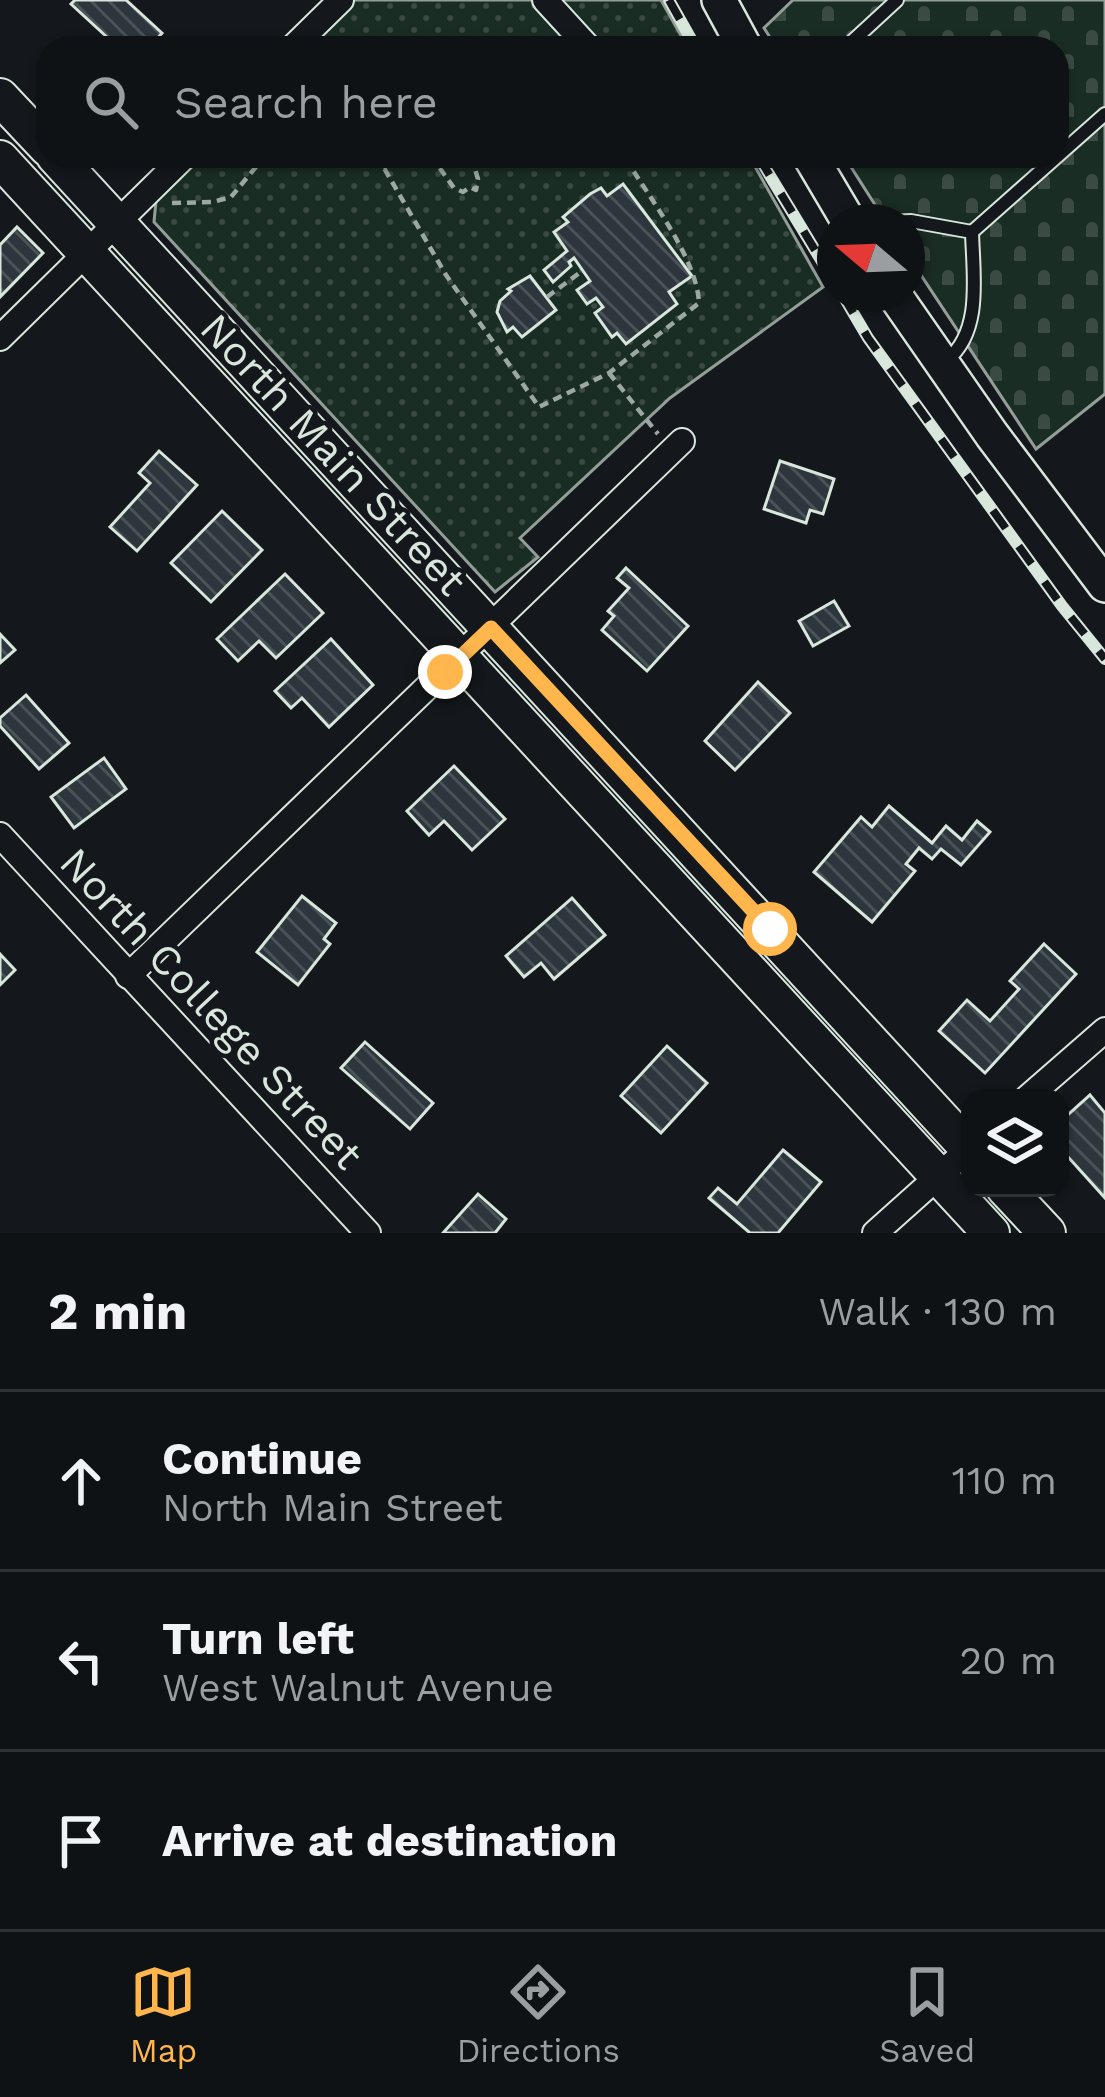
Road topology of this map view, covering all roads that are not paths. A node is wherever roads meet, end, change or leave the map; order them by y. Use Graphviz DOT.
graph roads {
  1 [pos="341,0"];
  2 [pos="545,0"];
  3 [pos="719,0"];
  4 [pos="897,0"];
  5 [pos="304,36"];
  6 [pos="578,36"];
  7 [pos="738,36"];
  8 [pos="858,36"];
  9 [pos="0,97"];
  10 [pos="1105,114"];
  11 [pos="36,135"];
  12 [pos="1069,146"];
  13 [pos="0,159"];
  14 [pos="70,168"];
  15 [pos="172,168"];
  16 [pos="817,168"];
  17 [pos="1044,168"];
  18 [pos="838,204"];
  19 [pos="127,215"];
  20 [pos="925,223"];
  21 [pos="972,232"];
  22 [pos="87,252"];
  23 [pos="906,312"];
  24 [pos="0,338"];
  25 [pos="941,365"];
  26 [pos="677,446"];
  27 [pos="1105,585"];
  28 [pos="491,628"];
  29 [pos="460,658"];
  30 [pos="0,835"];
  31 [pos="128,976"];
  32 [pos="1105,1030"];
  33 [pos="1037,1089"];
  34 [pos="961,1139"];
  35 [pos="961,1157"];
  36 [pos="940,1177"];
  37 [pos="1014,1197"];
  38 [pos="368,1233"];
  39 [pos="875,1233"];
  40 [pos="991,1233"];
  41 [pos="1047,1233"];
  1 -- 5 [label="street"];
  2 -- 6 [label="street"];
  3 -- 7 [label="main road"];
  4 -- 8 [label="lane"];
  9 -- 11 [label="main road"];
  10 -- 12 [label="lane"];
  13 -- 22 [label="main road, North Main Street"];
  14 -- 19 [label="main road, North Main Street"];
  15 -- 19 [label="street"];
  16 -- 18 [label="main road"];
  17 -- 21 [label="lane"];
  19 -- 22 [label="street"];
  19 -- 28 [label="main road, North Main Street"];
  20 -- 21 [label="lane"];
  21 -- 25 [label="lane"];
  22 -- 24 [label="street"];
  22 -- 29 [label="main road, North Main Street"];
  23 -- 25 [label="main road"];
  25 -- 27 [label="main road"];
  26 -- 28 [label="street"];
  28 -- 29 [label="street"];
  28 -- 34 [label="main road, North Main Street"];
  29 -- 31 [label="street"];
  29 -- 36 [label="main road, North Main Street"];
  30 -- 31 [label="street, North College Street"];
  31 -- 38 [label="street, North College Street"];
  32 -- 33 [label="street"];
  35 -- 36 [label="street"];
  36 -- 39 [label="street"];
  36 -- 40 [label="main road, North Main Street"];
  37 -- 41 [label="main road"];
}
